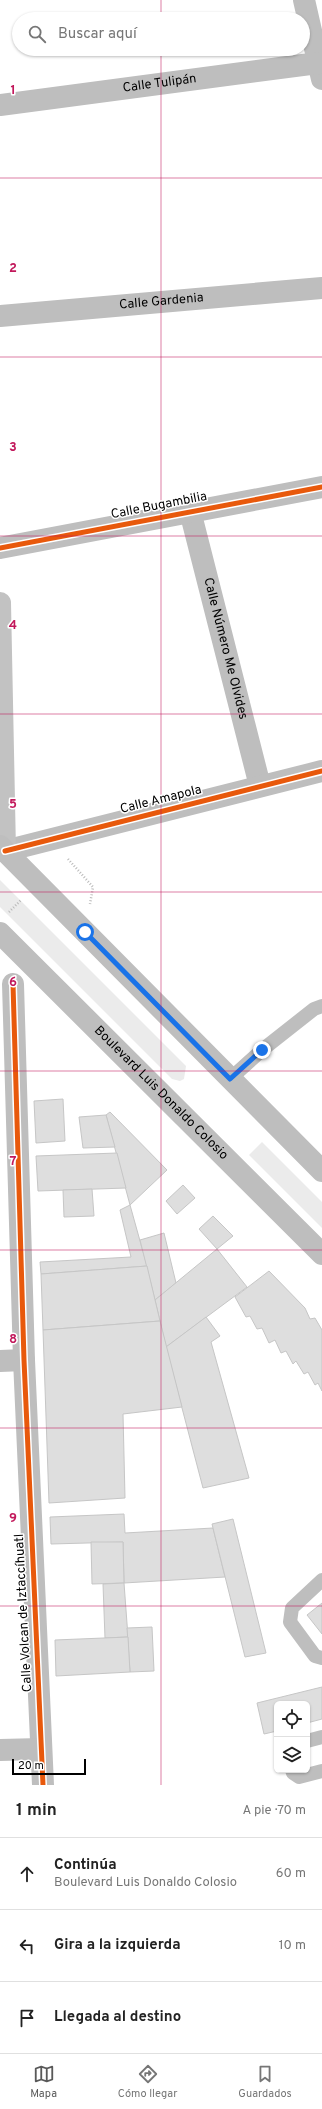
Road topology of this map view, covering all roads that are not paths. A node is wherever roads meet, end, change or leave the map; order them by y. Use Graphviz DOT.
graph roads {
  1 [pos="304,0"];
  2 [pos="307,12"];
  3 [pos="310,27"];
  4 [pos="320,71"];
  5 [pos="0,104"];
  6 [pos="322,288"];
  7 [pos="0,316"];
  8 [pos="322,487"];
  9 [pos="190,510"];
  10 [pos="0,548"];
  11 [pos="0,603"];
  12 [pos="322,771"];
  13 [pos="260,786"];
  14 [pos="3,849"];
  15 [pos="0,932"];
  16 [pos="30,962"];
  17 [pos="7,984"];
  18 [pos="322,1006"];
  19 [pos="230,1079"];
  20 [pos="322,1171"];
  21 [pos="9,1172"];
  22 [pos="322,1254"];
  23 [pos="24,1360"];
  24 [pos="0,1361"];
  25 [pos="322,1580"];
  26 [pos="322,1658"];
  27 [pos="322,1737"];
  28 [pos="310,1740"];
  29 [pos="42,1749"];
  30 [pos="0,1750"];
  31 [pos="322,1771"];
  32 [pos="293,1773"];
  33 [pos="43,1785"];
  1 -- 2 [label="street"];
  3 -- 4 [label="street"];
  4 -- 5 [label="street, Calle Tulipán"];
  6 -- 7 [label="street, Calle Gardenia"];
  8 -- 9 [label="street, Calle Bugambilia"];
  9 -- 10 [label="street, Calle Bugambilia"];
  9 -- 13 [label="street, Calle Número Me Olvides"];
  11 -- 14 [label="main road"];
  12 -- 13 [label="street, Calle Amapola"];
  13 -- 14 [label="street, Calle Amapola"];
  14 -- 19 [label="street"];
  15 -- 16 [label="street, Boulevard Luis Donaldo Colosio"];
  16 -- 17 [label="street"];
  16 -- 22 [label="street, Boulevard Luis Donaldo Colosio"];
  17 -- 21 [label="street, Calle Volcan de Iztaccíhuatl"];
  18 -- 19 [label="lane"];
  19 -- 20 [label="street"];
  21 -- 23 [label="street, Calle Volcan de Iztaccíhuatl"];
  23 -- 24 [label="street"];
  23 -- 29 [label="street, Calle Volcan de Iztaccíhuatl"];
  25 -- 26 [label="lane"];
  27 -- 28 [label="lane"];
  29 -- 30 [label="street"];
  29 -- 33 [label="street, Calle Volcan de Iztaccíhuatl"];
  31 -- 32 [label="lane"];
}
